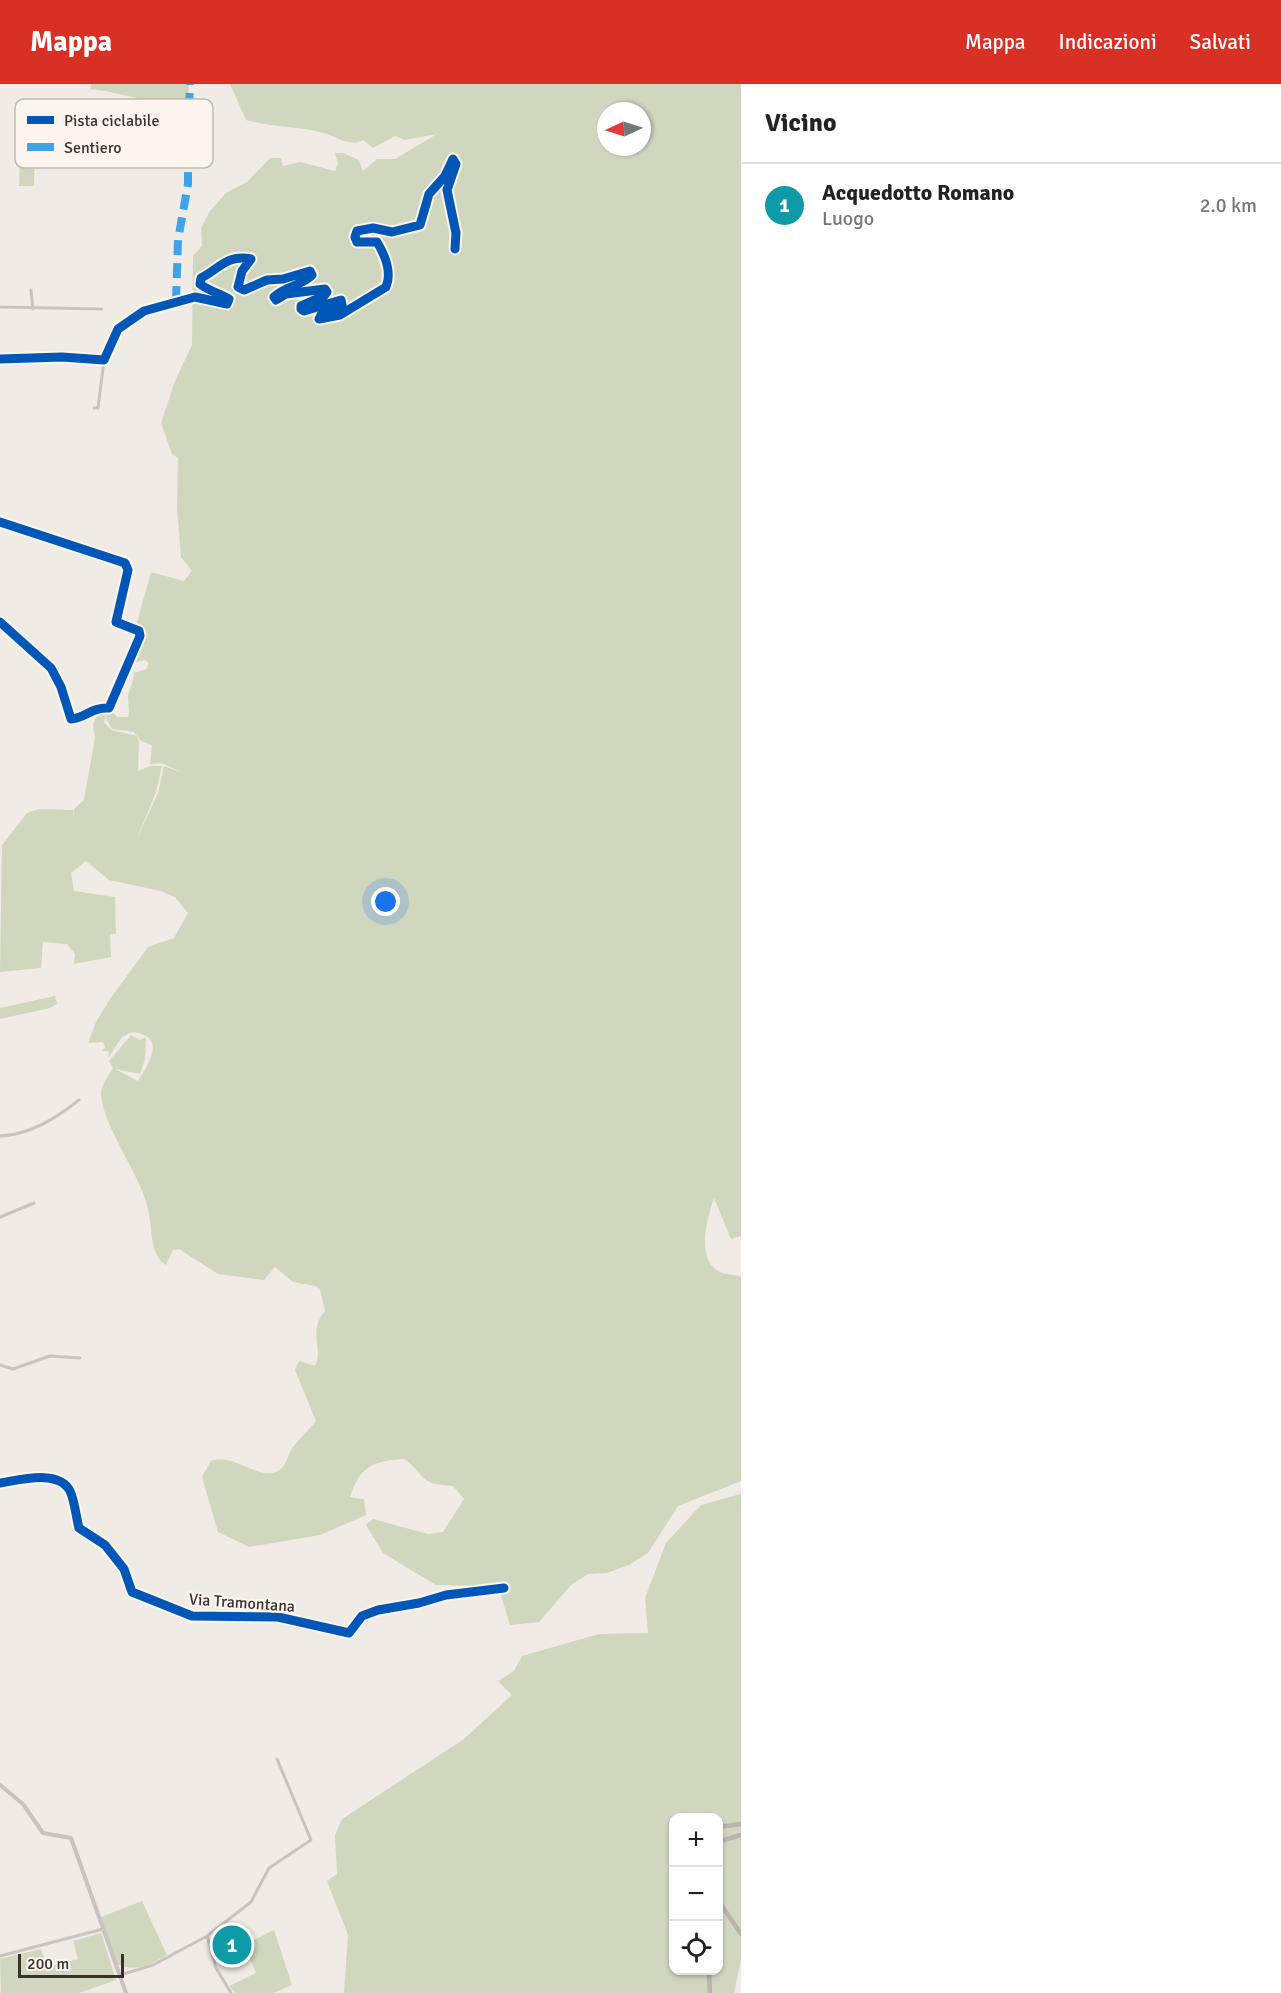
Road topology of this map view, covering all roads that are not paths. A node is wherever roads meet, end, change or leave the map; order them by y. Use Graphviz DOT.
graph roads {
  1 [pos="455,249"];
  2 [pos="31,290"];
  3 [pos="0,307"];
  4 [pos="33,309"];
  5 [pos="102,309"];
  6 [pos="0,359"];
  7 [pos="104,360"];
  8 [pos="94,408"];
  9 [pos="0,522"];
  10 [pos="0,622"];
  11 [pos="80,1100"];
  12 [pos="0,1136"];
  13 [pos="34,1203"];
  14 [pos="0,1217"];
  15 [pos="80,1358"];
  16 [pos="0,1365"];
  17 [pos="0,1482"];
  18 [pos="504,1588"];
  19 [pos="277,1759"];
  20 [pos="0,1785"];
  21 [pos="741,1824"];
  22 [pos="723,1826"];
  23 [pos="741,1835"];
  24 [pos="723,1840"];
  25 [pos="723,1907"];
  26 [pos="104,1929"];
  27 [pos="741,1934"];
  28 [pos="207,1936"];
  29 [pos="0,1956"];
  30 [pos="120,1975"];
  31 [pos="710,1975"];
  32 [pos="126,1993"];
  33 [pos="231,1993"];
  34 [pos="710,1993"];
  1 -- 7 [label="street"];
  2 -- 4 [label="street"];
  3 -- 4 [label="street"];
  4 -- 5 [label="street"];
  6 -- 7 [label="street"];
  7 -- 8 [label="street"];
  9 -- 10 [label="street"];
  11 -- 12 [label="street"];
  13 -- 14 [label="street"];
  15 -- 16 [label="street"];
  17 -- 18 [label="street, Via Tramontana"];
  19 -- 28 [label="street"];
  20 -- 26 [label="street"];
  21 -- 22 [label="main road"];
  23 -- 24 [label="main road"];
  25 -- 27 [label="main road"];
  26 -- 29 [label="street"];
  26 -- 30 [label="street"];
  28 -- 30 [label="street"];
  28 -- 33 [label="street"];
  30 -- 32 [label="street"];
  31 -- 34 [label="main road"];
}
